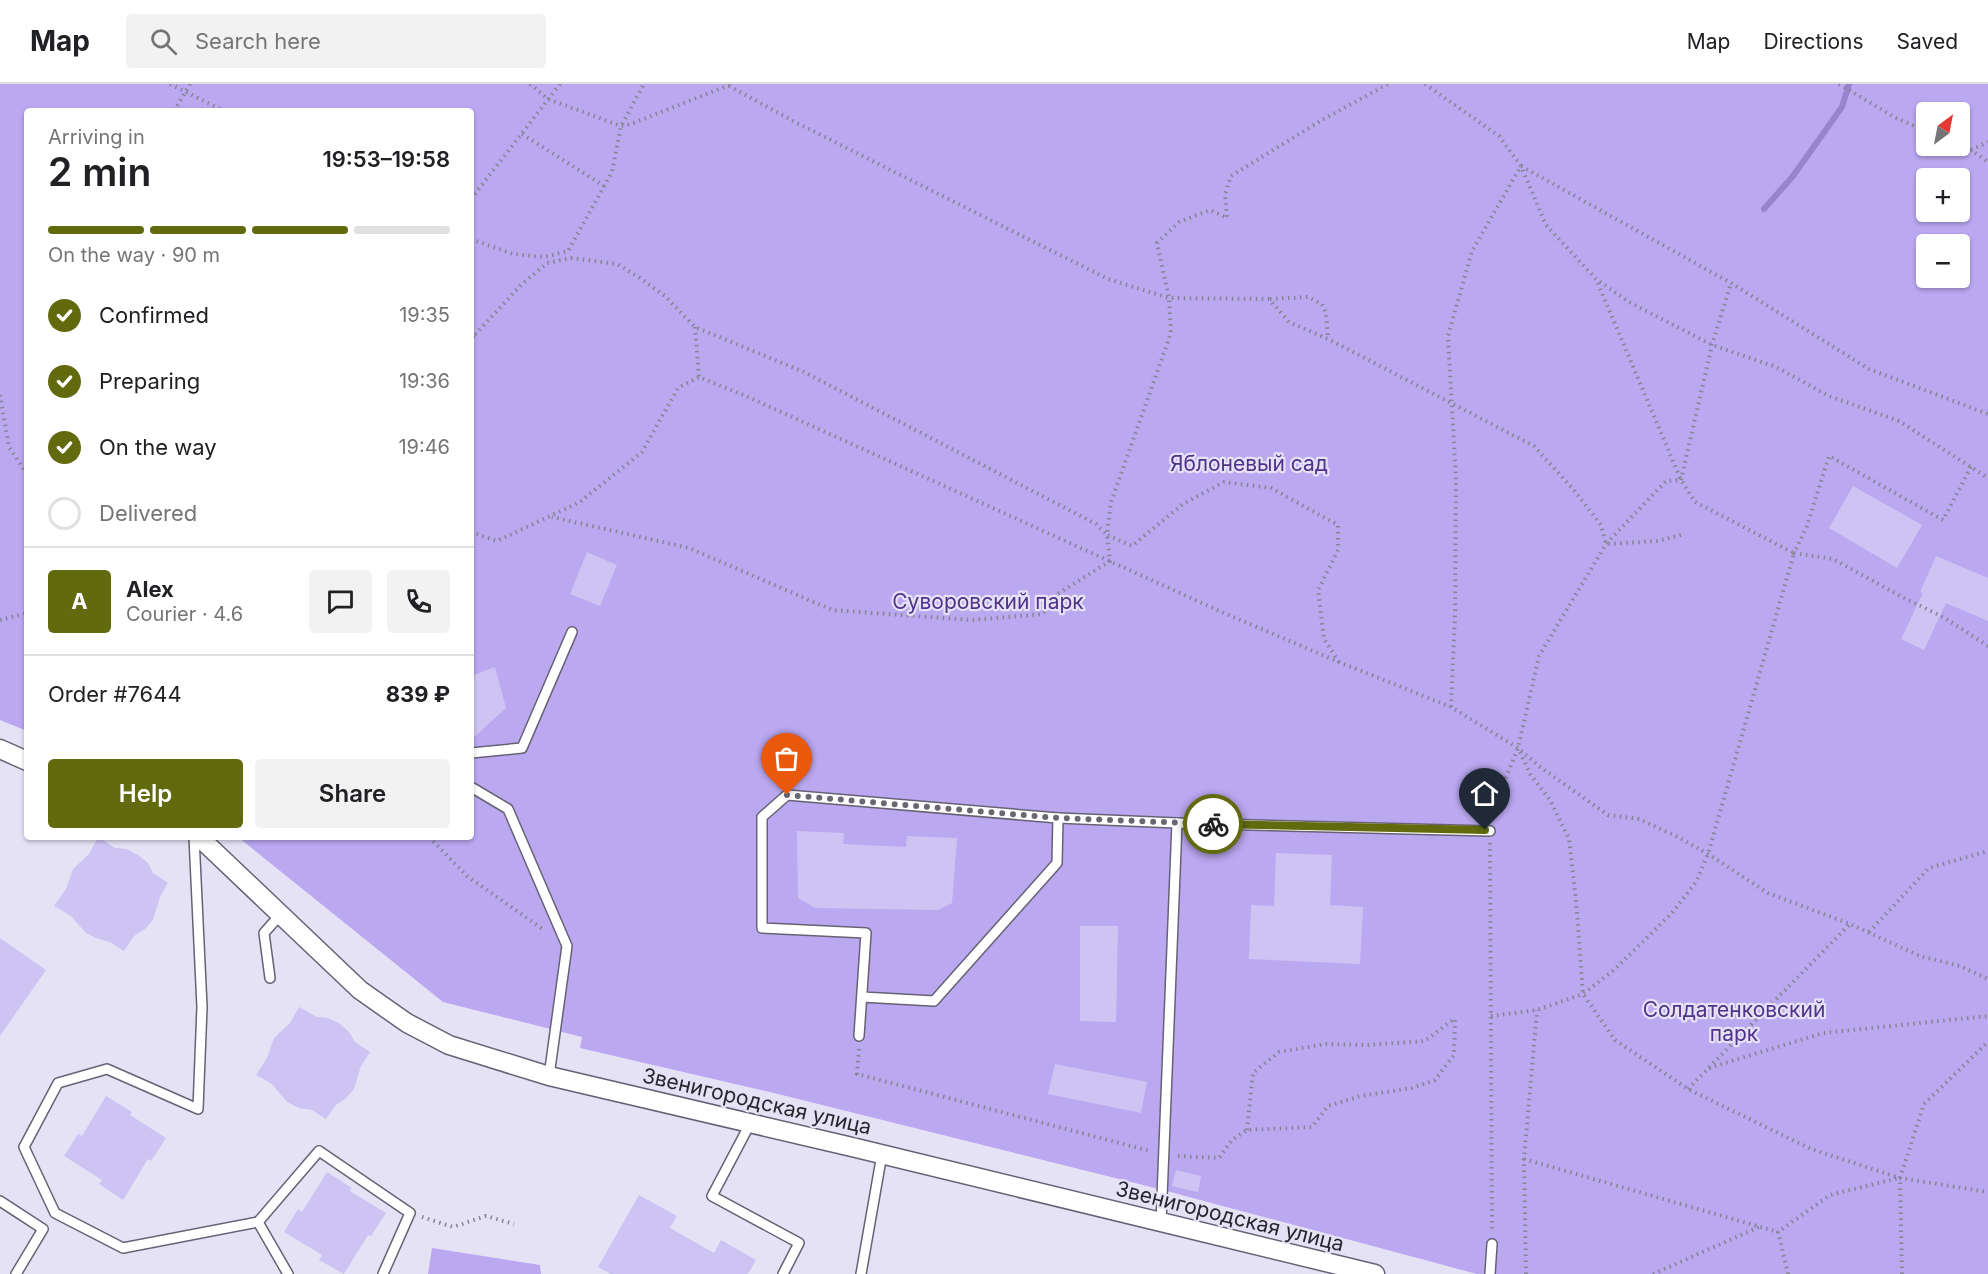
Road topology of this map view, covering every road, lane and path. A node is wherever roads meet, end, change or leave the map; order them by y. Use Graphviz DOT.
graph roads {
  1 [pos="170,84"];
  2 [pos="190,84"];
  3 [pos="530,84"];
  4 [pos="560,84"];
  5 [pos="644,84"];
  6 [pos="1388,84"];
  7 [pos="1425,84"];
  8 [pos="1839,84"];
  9 [pos="730,85"];
  10 [pos="186,92"];
  11 [pos="548,99"];
  12 [pos="176,108"];
  13 [pos="218,108"];
  14 [pos="621,126"];
  15 [pos="1916,126"];
  16 [pos="522,134"];
  17 [pos="1988,142"];
  18 [pos="1971,150"];
  19 [pos="1988,162"];
  20 [pos="1521,166"];
  21 [pos="604,186"];
  22 [pos="474,195"];
  23 [pos="474,240"];
  24 [pos="1596,279"];
  25 [pos="1731,283"];
  26 [pos="1169,298"];
  27 [pos="1269,299"];
  28 [pos="695,327"];
  29 [pos="474,337"];
  30 [pos="1328,339"];
  31 [pos="1712,345"];
  32 [pos="699,377"];
  33 [pos="0,395"];
  34 [pos="1452,403"];
  35 [pos="1988,414"];
  36 [pos="0,419"];
  37 [pos="5,425"];
  38 [pos="1971,467"];
  39 [pos="24,470"];
  40 [pos="1988,478"];
  41 [pos="1681,480"];
  42 [pos="551,517"];
  43 [pos="474,533"];
  44 [pos="1107,535"];
  45 [pos="1681,535"];
  46 [pos="1606,544"];
  47 [pos="1794,553"];
  48 [pos="1110,561"];
  49 [pos="24,614"];
  50 [pos="0,620"];
  51 [pos="572,632"];
  52 [pos="1988,646"];
  53 [pos="1339,662"];
  54 [pos="1451,707"];
  55 [pos="1518,748"];
  56 [pos="0,749"];
  57 [pos="474,753"];
  58 [pos="24,760"];
  59 [pos="474,789"];
  60 [pos="1058,818"];
  61 [pos="1177,823"];
  62 [pos="1490,831"];
  63 [pos="194,840"];
  64 [pos="202,840"];
  65 [pos="432,840"];
  66 [pos="1988,851"];
  67 [pos="1708,854"];
  68 [pos="280,915"];
  69 [pos="1850,924"];
  70 [pos="1869,932"];
  71 [pos="567,946"];
  72 [pos="270,978"];
  73 [pos="1988,979"];
  74 [pos="1583,994"];
  75 [pos="862,997"];
  76 [pos="1537,1010"];
  77 [pos="1491,1016"];
  78 [pos="1988,1016"];
  79 [pos="1455,1019"];
  80 [pos="859,1036"];
  81 [pos="1988,1042"];
  82 [pos="1709,1068"];
  83 [pos="549,1076"];
  84 [pos="1688,1089"];
  85 [pos="751,1122"];
  86 [pos="1247,1130"];
  87 [pos="882,1154"];
  88 [pos="1524,1159"];
  89 [pos="1900,1178"];
  90 [pos="1988,1192"];
  91 [pos="0,1201"];
  92 [pos="55,1213"];
  93 [pos="410,1214"];
  94 [pos="258,1222"];
  95 [pos="1161,1222"];
  96 [pos="514,1224"];
  97 [pos="1760,1227"];
  98 [pos="43,1229"];
  99 [pos="1778,1232"];
  100 [pos="1492,1244"];
  101 [pos="16,1274"];
  102 [pos="288,1274"];
  103 [pos="384,1274"];
  104 [pos="783,1274"];
  105 [pos="861,1274"];
  106 [pos="1375,1274"];
  107 [pos="1490,1274"];
  108 [pos="1526,1274"];
  109 [pos="1653,1274"];
  110 [pos="1788,1274"];
  111 [pos="1902,1274"];
  1 -- 10 [label="path"];
  2 -- 10 [label="path"];
  3 -- 11 [label="path"];
  4 -- 11 [label="path"];
  5 -- 14 [label="path"];
  6 -- 26 [label="path"];
  7 -- 20 [label="path"];
  8 -- 15 [label="path"];
  9 -- 14 [label="path"];
  9 -- 26 [label="path"];
  10 -- 12 [label="path"];
  10 -- 13 [label="path"];
  11 -- 14 [label="path"];
  11 -- 16 [label="path"];
  14 -- 21 [label="path"];
  16 -- 21 [label="path"];
  16 -- 22 [label="path"];
  17 -- 18 [label="path"];
  18 -- 19 [label="path"];
  20 -- 24 [label="path"];
  20 -- 25 [label="path"];
  20 -- 34 [label="path"];
  21 -- 23 [label="path"];
  24 -- 31 [label="path"];
  24 -- 41 [label="path"];
  25 -- 31 [label="path"];
  25 -- 35 [label="path"];
  26 -- 27 [label="path"];
  26 -- 44 [label="path"];
  27 -- 30 [label="path"];
  27 -- 30 [label="path"];
  28 -- 29 [label="path"];
  28 -- 32 [label="path"];
  28 -- 44 [label="path"];
  30 -- 34 [label="path"];
  31 -- 38 [label="path"];
  31 -- 41 [label="path"];
  32 -- 42 [label="path"];
  32 -- 48 [label="path"];
  33 -- 37 [label="path"];
  34 -- 46 [label="path"];
  34 -- 54 [label="path"];
  36 -- 37 [label="path"];
  37 -- 39 [label="path"];
  38 -- 40 [label="path"];
  38 -- 47 [label="path"];
  41 -- 46 [label="path"];
  41 -- 47 [label="path"];
  42 -- 43 [label="path"];
  42 -- 48 [label="path"];
  44 -- 48 [label="path"];
  44 -- 53 [label="path"];
  45 -- 46 [label="path"];
  46 -- 55 [label="path"];
  47 -- 52 [label="path"];
  47 -- 67 [label="path"];
  48 -- 53 [label="path"];
  49 -- 50 [label="path"];
  51 -- 57 [label="lane"];
  53 -- 54 [label="path"];
  54 -- 55 [label="path"];
  55 -- 62 [label="path"];
  55 -- 67 [label="path"];
  55 -- 74 [label="path"];
  56 -- 58 [label="street"];
  59 -- 71 [label="lane"];
  60 -- 61 [label="lane"];
  60 -- 75 [label="lane"];
  60 -- 75 [label="lane"];
  61 -- 62 [label="lane"];
  61 -- 95 [label="lane"];
  62 -- 77 [label="path"];
  63 -- 92 [label="lane"];
  64 -- 68 [label="street, Звенигородская улица"];
  65 -- 71 [label="path"];
  66 -- 70 [label="path"];
  67 -- 69 [label="path"];
  67 -- 74 [label="path"];
  68 -- 72 [label="lane"];
  68 -- 83 [label="street, Звенигородская улица"];
  69 -- 70 [label="path"];
  69 -- 82 [label="path"];
  70 -- 73 [label="path"];
  71 -- 83 [label="lane"];
  74 -- 76 [label="path"];
  74 -- 84 [label="path"];
  75 -- 80 [label="lane"];
  76 -- 77 [label="path"];
  76 -- 88 [label="path"];
  77 -- 100 [label="path"];
  78 -- 82 [label="path"];
  79 -- 86 [label="path"];
  81 -- 89 [label="path"];
  82 -- 84 [label="path"];
  83 -- 85 [label="street, Звенигородская улица"];
  84 -- 89 [label="path"];
  85 -- 87 [label="street, Звенигородская улица"];
  85 -- 104 [label="lane"];
  87 -- 95 [label="street, Звенигородская улица"];
  87 -- 105 [label="lane"];
  88 -- 97 [label="path"];
  88 -- 108 [label="path"];
  89 -- 90 [label="path"];
  89 -- 99 [label="path"];
  89 -- 111 [label="path"];
  91 -- 98 [label="lane"];
  92 -- 94 [label="lane"];
  92 -- 98 [label="lane"];
  93 -- 94 [label="lane"];
  93 -- 96 [label="path"];
  93 -- 103 [label="lane"];
  94 -- 102 [label="lane"];
  95 -- 106 [label="street, Звенигородская улица"];
  97 -- 99 [label="path"];
  97 -- 109 [label="path"];
  98 -- 101 [label="lane"];
  99 -- 110 [label="path"];
  100 -- 107 [label="lane"];
}
